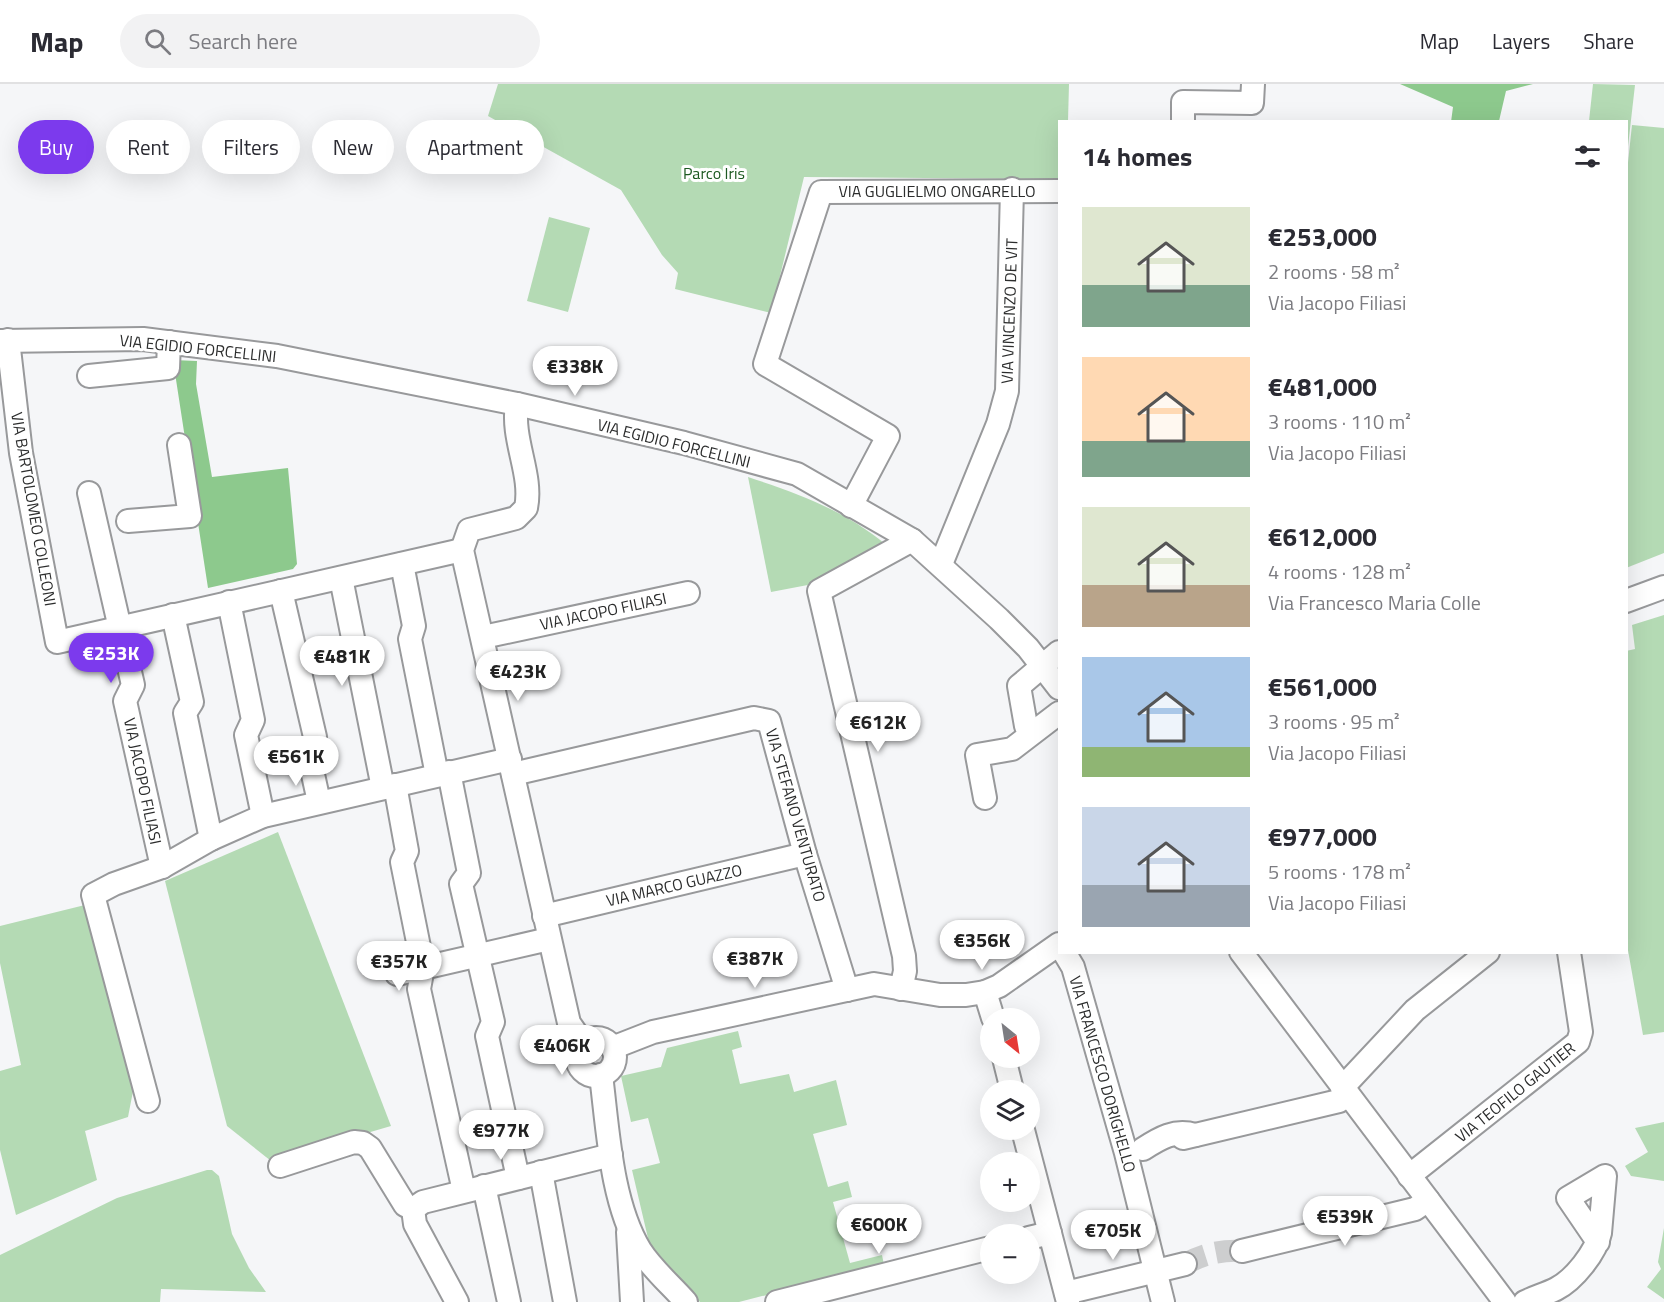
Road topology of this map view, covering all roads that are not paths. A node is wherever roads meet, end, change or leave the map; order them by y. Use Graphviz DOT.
graph roads {
  1 [pos="1253,84"];
  2 [pos="1183,120"];
  3 [pos="1012,189"];
  4 [pos="1058,190"];
  5 [pos="4,341"];
  6 [pos="169,342"];
  7 [pos="89,376"];
  8 [pos="517,404"];
  9 [pos="179,445"];
  10 [pos="89,493"];
  11 [pos="851,506"];
  12 [pos="128,521"];
  13 [pos="912,540"];
  14 [pos="462,550"];
  15 [pos="402,564"];
  16 [pos="941,564"];
  17 [pos="341,578"];
  18 [pos="1664,587"];
  19 [pos="281,591"];
  20 [pos="688,593"];
  21 [pos="1628,600"];
  22 [pos="229,603"];
  23 [pos="173,615"];
  24 [pos="119,627"];
  25 [pos="483,637"];
  26 [pos="1051,659"];
  27 [pos="1058,684"];
  28 [pos="1058,714"];
  29 [pos="1032,733"];
  30 [pos="511,766"];
  31 [pos="443,773"];
  32 [pos="389,786"];
  33 [pos="985,798"];
  34 [pos="319,802"];
  35 [pos="263,816"];
  36 [pos="211,839"];
  37 [pos="805,854"];
  38 [pos="162,867"];
  39 [pos="544,916"];
  40 [pos="549,939"];
  41 [pos="1058,951"];
  42 [pos="1065,954"];
  43 [pos="1244,954"];
  44 [pos="1485,954"];
  45 [pos="1569,954"];
  46 [pos="477,955"];
  47 [pos="423,967"];
  48 [pos="397,974"];
  49 [pos="901,989"];
  50 [pos="847,990"];
  51 [pos="989,1005"];
  52 [pos="583,1043"];
  53 [pos="612,1048"];
  54 [pos="601,1075"];
  55 [pos="1345,1091"];
  56 [pos="148,1101"];
  57 [pos="1025,1140"];
  58 [pos="1136,1150"];
  59 [pos="611,1155"];
  60 [pos="280,1166"];
  61 [pos="541,1172"];
  62 [pos="1409,1176"];
  63 [pos="518,1178"];
  64 [pos="474,1188"];
  65 [pos="1428,1200"];
  66 [pos="413,1209"];
  67 [pos="627,1222"];
  68 [pos="1037,1224"];
  69 [pos="1040,1237"];
  70 [pos="1598,1242"];
  71 [pos="980,1251"];
  72 [pos="1242,1251"];
  73 [pos="1185,1264"];
  74 [pos="1156,1272"];
  75 [pos="1067,1298"];
  76 [pos="457,1302"];
  77 [pos="509,1302"];
  78 [pos="566,1302"];
  79 [pos="632,1302"];
  80 [pos="686,1302"];
  81 [pos="777,1302"];
  82 [pos="1163,1302"];
  83 [pos="1505,1302"];
  84 [pos="1525,1302"];
  1 -- 2 [label="street"];
  3 -- 4 [label="street, VIA GUGLIELMO ONGARELLO"];
  3 -- 11 [label="street, VIA GUGLIELMO ONGARELLO"];
  3 -- 16 [label="street, VIA VINCENZO DE VIT"];
  5 -- 6 [label="street, VIA EGIDIO FORCELLINI"];
  5 -- 24 [label="street, VIA BARTOLOMEO COLLEONI"];
  6 -- 7 [label="street"];
  6 -- 8 [label="street, VIA EGIDIO FORCELLINI"];
  8 -- 11 [label="street, VIA EGIDIO FORCELLINI"];
  8 -- 14 [label="street"];
  9 -- 12 [label="street"];
  10 -- 24 [label="street, VIA JACOPO FILIASI"];
  11 -- 13 [label="street, VIA EGIDIO FORCELLINI"];
  13 -- 16 [label="street, VIA EGIDIO FORCELLINI"];
  13 -- 49 [label="street"];
  14 -- 15 [label="street"];
  14 -- 25 [label="street"];
  15 -- 17 [label="street"];
  15 -- 31 [label="street"];
  16 -- 26 [label="street, VIA EGIDIO FORCELLINI"];
  17 -- 19 [label="street"];
  17 -- 32 [label="street"];
  18 -- 21 [label="street"];
  19 -- 22 [label="street"];
  19 -- 34 [label="street"];
  20 -- 25 [label="street, VIA JACOPO FILIASI"];
  22 -- 23 [label="street"];
  22 -- 35 [label="street"];
  23 -- 24 [label="street"];
  23 -- 36 [label="street"];
  24 -- 38 [label="street, VIA JACOPO FILIASI"];
  25 -- 30 [label="street"];
  26 -- 27 [label="street, VIA EGIDIO FORCELLINI"];
  26 -- 29 [label="street"];
  28 -- 29 [label="street"];
  29 -- 33 [label="street"];
  30 -- 31 [label="street, VIA JACOPO FILIASI"];
  30 -- 37 [label="street, VIA STEFANO VENTURATO"];
  30 -- 39 [label="street"];
  31 -- 32 [label="street, VIA JACOPO FILIASI"];
  31 -- 46 [label="street"];
  32 -- 34 [label="street, VIA JACOPO FILIASI"];
  32 -- 47 [label="street"];
  34 -- 35 [label="street, VIA JACOPO FILIASI"];
  35 -- 36 [label="street, VIA JACOPO FILIASI"];
  36 -- 38 [label="street, VIA JACOPO FILIASI"];
  37 -- 39 [label="street, VIA MARCO GUAZZO"];
  37 -- 50 [label="street, VIA STEFANO VENTURATO"];
  38 -- 56 [label="street, VIA JACOPO FILIASI"];
  39 -- 40 [label="street"];
  40 -- 46 [label="street"];
  40 -- 52 [label="street"];
  41 -- 51 [label="street"];
  42 -- 58 [label="street, VIA FRANCESCO DORIGHELLO"];
  43 -- 55 [label="street"];
  44 -- 55 [label="street"];
  45 -- 62 [label="street, VIA TEOFILO GAUTIER"];
  46 -- 47 [label="street"];
  46 -- 63 [label="street"];
  47 -- 48 [label="street"];
  47 -- 64 [label="street"];
  49 -- 50 [label="street"];
  49 -- 51 [label="street"];
  50 -- 53 [label="street"];
  52 -- 53 [label="street"];
  52 -- 54 [label="street"];
  53 -- 54 [label="street"];
  54 -- 59 [label="street"];
  55 -- 58 [label="street"];
  55 -- 62 [label="street"];
  57 -- 68 [label="street"];
  58 -- 74 [label="street, VIA FRANCESCO DORIGHELLO"];
  59 -- 61 [label="street"];
  59 -- 67 [label="street"];
  60 -- 66 [label="street"];
  61 -- 63 [label="street"];
  61 -- 78 [label="street"];
  62 -- 65 [label="street"];
  63 -- 64 [label="street"];
  64 -- 66 [label="street"];
  64 -- 77 [label="street"];
  65 -- 72 [label="street"];
  65 -- 83 [label="street"];
  66 -- 76 [label="street"];
  67 -- 79 [label="street"];
  67 -- 80 [label="street"];
  69 -- 75 [label="street"];
  70 -- 84 [label="street"];
  71 -- 81 [label="street"];
  73 -- 74 [label="street"];
  74 -- 75 [label="street"];
  74 -- 82 [label="street, VIA FRANCESCO DORIGHELLO"];
}
